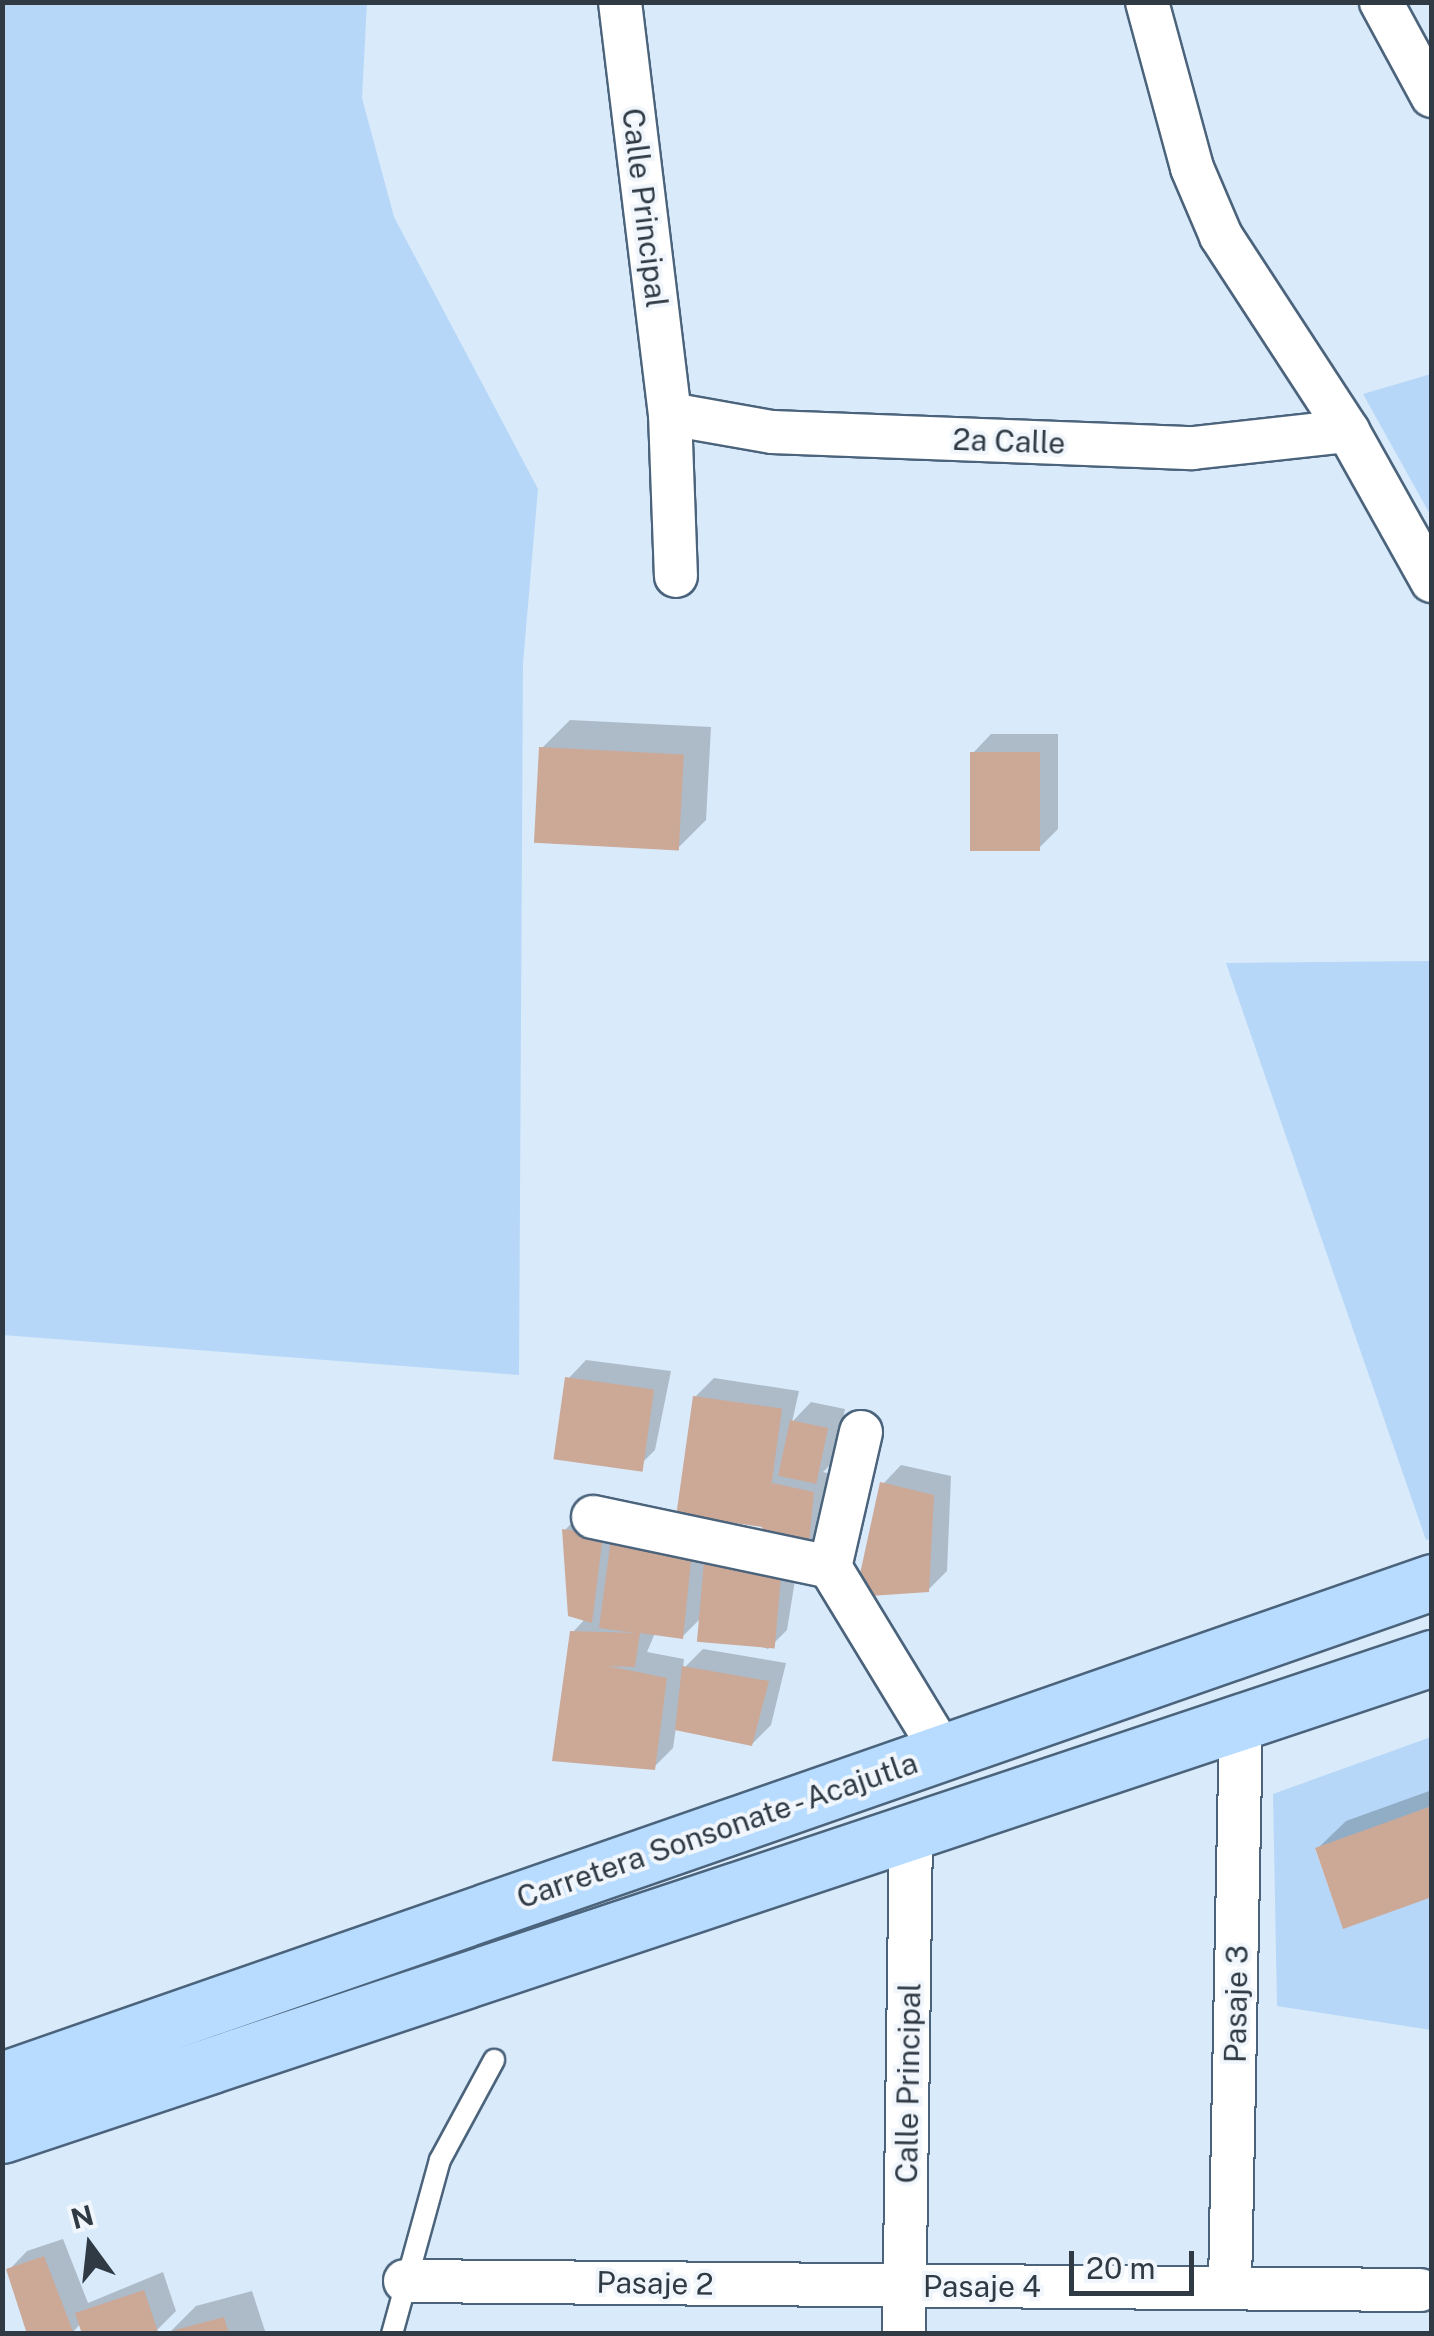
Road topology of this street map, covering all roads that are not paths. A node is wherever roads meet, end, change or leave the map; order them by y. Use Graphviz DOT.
graph roads {
  1 [pos="620,2"];
  2 [pos="1147,2"];
  3 [pos="1381,2"];
  4 [pos="1432,96"];
  5 [pos="670,414"];
  6 [pos="1348,431"];
  7 [pos="676,576"];
  8 [pos="1432,581"];
  9 [pos="861,1432"];
  10 [pos="593,1518"];
  11 [pos="830,1567"];
  12 [pos="1432,1582"];
  13 [pos="1432,1658"];
  14 [pos="1242,1720"];
  15 [pos="942,1751"];
  16 [pos="911,1832"];
  17 [pos="200,2009"];
  18 [pos="494,2060"];
  19 [pos="2,2066"];
  20 [pos="2,2080"];
  21 [pos="2,2135"];
  22 [pos="404,2280"];
  23 [pos="905,2285"];
  24 [pos="1230,2287"];
  25 [pos="1420,2290"];
  26 [pos="392,2334"];
  27 [pos="904,2334"];
  1 -- 5 [label="street, Calle Principal"];
  2 -- 6 [label="street"];
  3 -- 4 [label="street"];
  5 -- 6 [label="street, 2a Calle"];
  5 -- 7 [label="street, Calle Principal"];
  6 -- 8 [label="street"];
  9 -- 11 [label="street"];
  10 -- 11 [label="street"];
  11 -- 15 [label="street"];
  12 -- 15 [label="highway, Carretera Sonsonate - Acajutla"];
  13 -- 14 [label="highway, Carretera Sonsonate - Acajutla"];
  14 -- 16 [label="highway, Carretera Sonsonate - Acajutla"];
  14 -- 24 [label="street, Pasaje 3"];
  15 -- 17 [label="highway, Carretera Sonsonate - Acajutla"];
  16 -- 21 [label="highway, Carretera Sonsonate - Acajutla"];
  16 -- 23 [label="street, Calle Principal"];
  17 -- 19 [label="street"];
  17 -- 20 [label="highway, Carretera Sonsonate - Acajutla"];
  18 -- 22 [label="lane"];
  22 -- 23 [label="street, Pasaje 2"];
  22 -- 26 [label="lane"];
  23 -- 24 [label="street, Pasaje 4"];
  23 -- 27 [label="street, Calle Principal"];
  24 -- 25 [label="street, Pasaje 4"];
}
